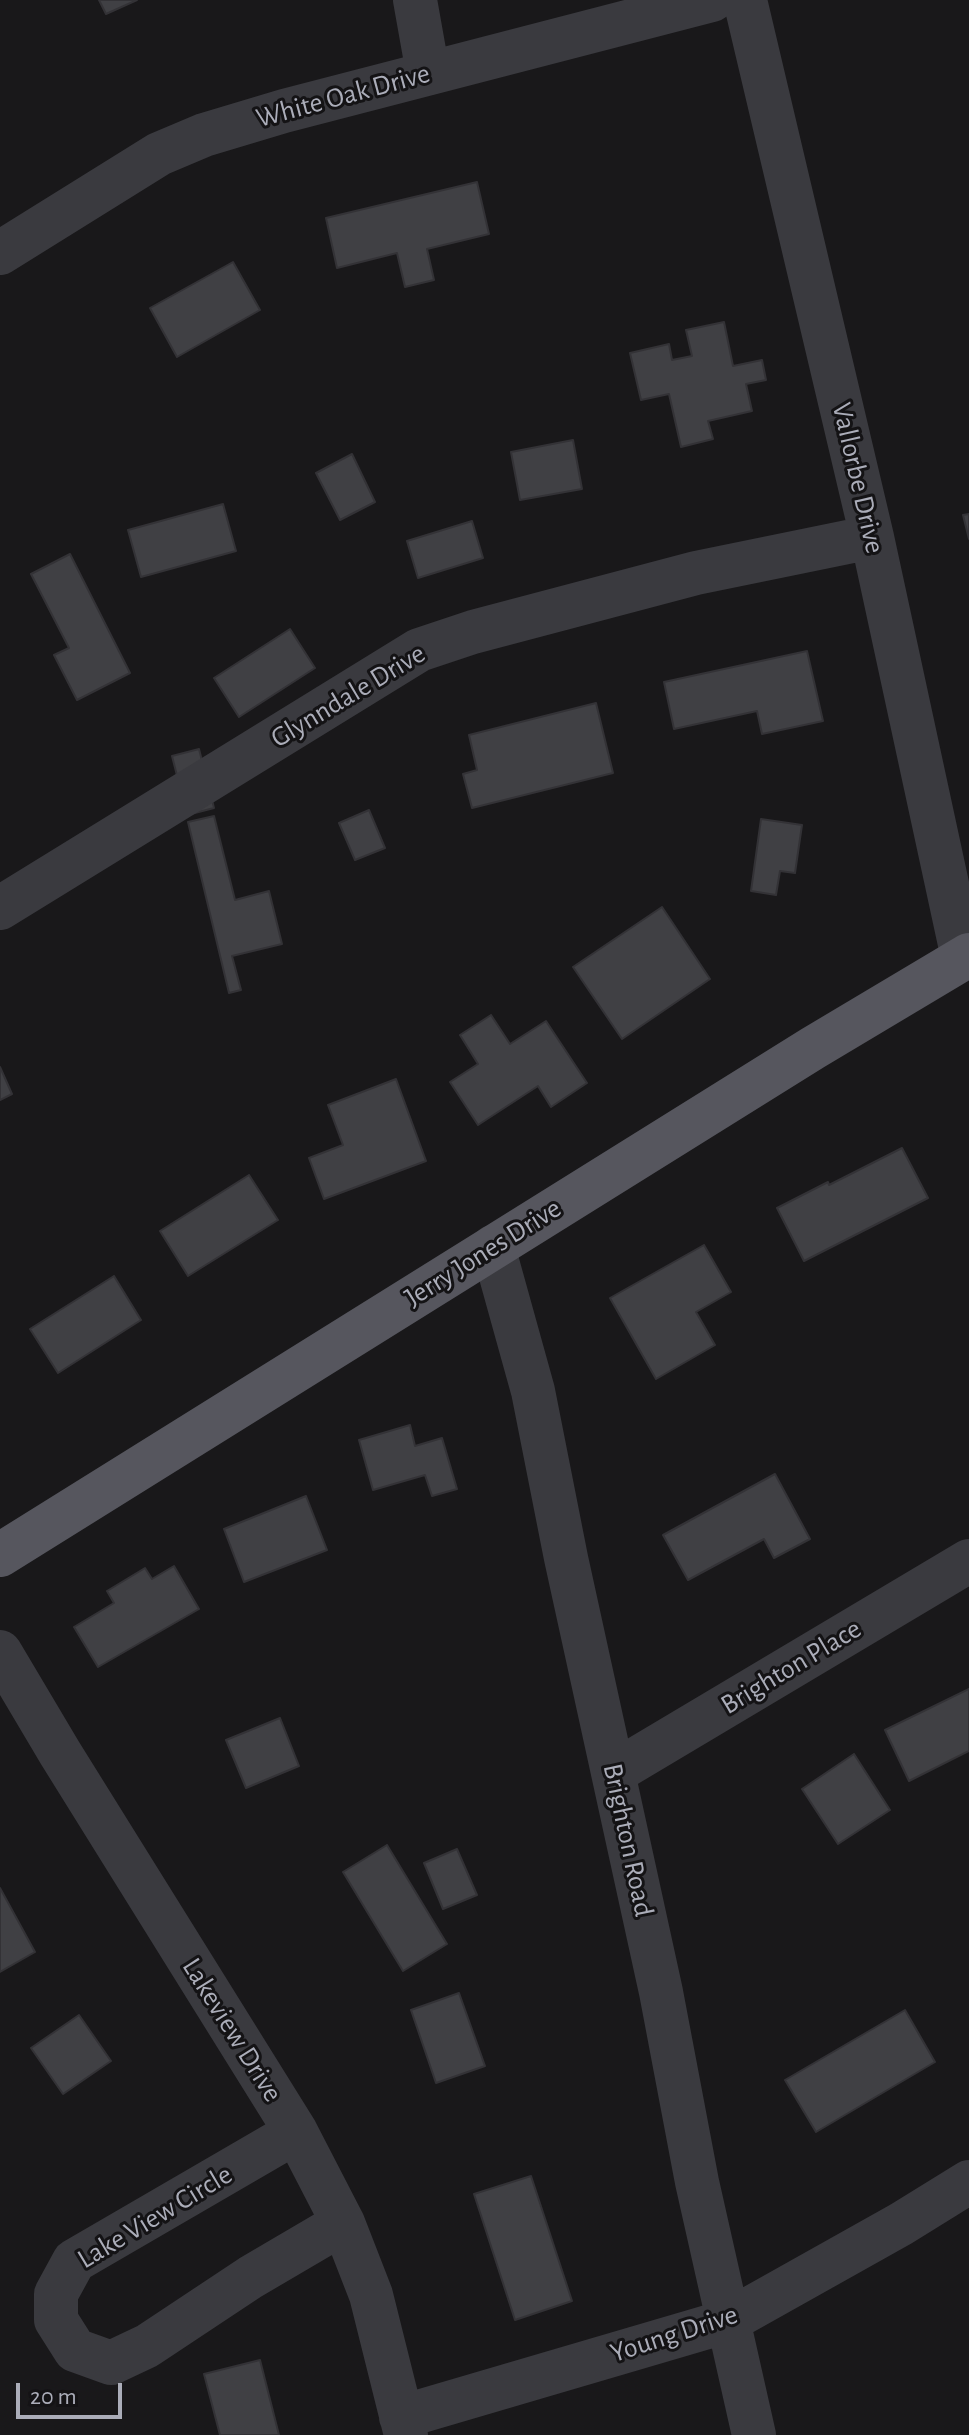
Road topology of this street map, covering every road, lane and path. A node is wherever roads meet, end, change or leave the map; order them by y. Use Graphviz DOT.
graph roads {
  1 [pos="415,0"];
  2 [pos="712,0"];
  3 [pos="745,0"];
  4 [pos="428,73"];
  5 [pos="0,253"];
  6 [pos="872,537"];
  7 [pos="0,908"];
  8 [pos="966,957"];
  9 [pos="493,1247"];
  10 [pos="0,1555"];
  11 [pos="969,1561"];
  12 [pos="0,1652"];
  13 [pos="613,1773"];
  14 [pos="296,2132"];
  15 [pos="969,2182"];
  16 [pos="343,2223"];
  17 [pos="728,2321"];
  18 [pos="403,2426"];
  19 [pos="754,2435"];
  1 -- 4 [label="street"];
  2 -- 4 [label="street, White Oak Drive"];
  3 -- 6 [label="street, Vallorbe Drive"];
  4 -- 5 [label="street, White Oak Drive"];
  6 -- 7 [label="street, Glynndale Drive"];
  6 -- 8 [label="street, Vallorbe Drive"];
  8 -- 9 [label="main road, Jerry Jones Drive"];
  9 -- 10 [label="main road, Jerry Jones Drive"];
  9 -- 13 [label="street, Brighton Road"];
  11 -- 13 [label="street, Brighton Place"];
  12 -- 14 [label="street, Lakeview Drive"];
  13 -- 17 [label="street, Brighton Road"];
  14 -- 16 [label="street, Lakeview Drive"];
  14 -- 16 [label="street, Lake View Circle"];
  15 -- 17 [label="street, Young Drive"];
  16 -- 18 [label="street, Lakeview Drive"];
  17 -- 18 [label="street, Young Drive"];
  17 -- 19 [label="street, Brighton Road"];
}
